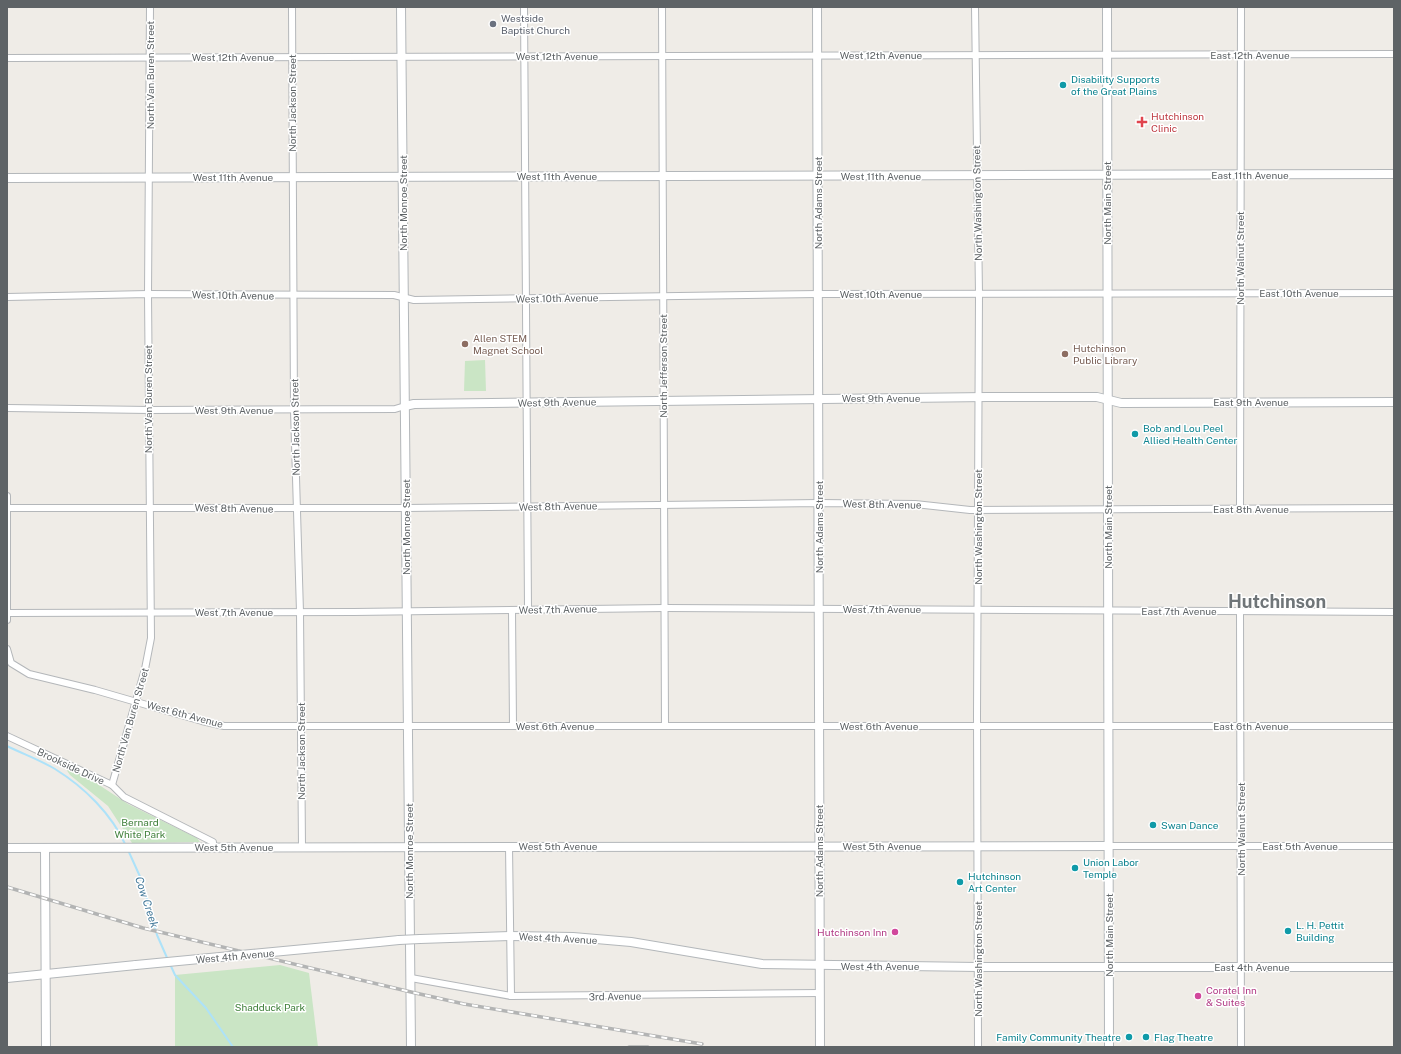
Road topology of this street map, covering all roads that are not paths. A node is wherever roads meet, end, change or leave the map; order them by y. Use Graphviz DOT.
graph roads {
  1 [pos="150,7"];
  2 [pos="292,7"];
  3 [pos="401,7"];
  4 [pos="524,7"];
  5 [pos="662,7"];
  6 [pos="817,7"];
  7 [pos="975,7"];
  8 [pos="1107,7"];
  9 [pos="1240,7"];
  10 [pos="1394,54"];
  11 [pos="975,55"];
  12 [pos="1107,55"];
  13 [pos="1240,55"];
  14 [pos="524,56"];
  15 [pos="662,56"];
  16 [pos="817,56"];
  17 [pos="150,57"];
  18 [pos="292,57"];
  19 [pos="402,57"];
  20 [pos="7,58"];
  21 [pos="1394,174"];
  22 [pos="1107,175"];
  23 [pos="1241,175"];
  24 [pos="403,176"];
  25 [pos="525,176"];
  26 [pos="662,176"];
  27 [pos="818,176"];
  28 [pos="978,176"];
  29 [pos="292,177"];
  30 [pos="7,178"];
  31 [pos="149,178"];
  32 [pos="1107,293"];
  33 [pos="1240,293"];
  34 [pos="1394,293"];
  35 [pos="148,294"];
  36 [pos="818,294"];
  37 [pos="979,294"];
  38 [pos="294,296"];
  39 [pos="7,297"];
  40 [pos="404,297"];
  41 [pos="662,297"];
  42 [pos="525,298"];
  43 [pos="979,397"];
  44 [pos="818,398"];
  45 [pos="1108,400"];
  46 [pos="663,401"];
  47 [pos="526,402"];
  48 [pos="1240,402"];
  49 [pos="1394,402"];
  50 [pos="405,406"];
  51 [pos="7,408"];
  52 [pos="149,410"];
  53 [pos="294,410"];
  54 [pos="7,496"];
  55 [pos="819,503"];
  56 [pos="664,504"];
  57 [pos="526,506"];
  58 [pos="149,507"];
  59 [pos="7,508"];
  60 [pos="296,508"];
  61 [pos="406,508"];
  62 [pos="1394,508"];
  63 [pos="1108,509"];
  64 [pos="1240,509"];
  65 [pos="978,510"];
  66 [pos="664,608"];
  67 [pos="819,608"];
  68 [pos="528,609"];
  69 [pos="512,610"];
  70 [pos="978,610"];
  71 [pos="407,611"];
  72 [pos="1108,611"];
  73 [pos="1240,611"];
  74 [pos="150,612"];
  75 [pos="300,612"];
  76 [pos="1394,612"];
  77 [pos="7,613"];
  78 [pos="7,620"];
  79 [pos="7,649"];
  80 [pos="136,701"];
  81 [pos="301,726"];
  82 [pos="408,726"];
  83 [pos="513,726"];
  84 [pos="665,726"];
  85 [pos="819,726"];
  86 [pos="977,726"];
  87 [pos="1109,726"];
  88 [pos="1240,726"];
  89 [pos="1394,726"];
  90 [pos="7,736"];
  91 [pos="112,785"];
  92 [pos="409,846"];
  93 [pos="509,846"];
  94 [pos="978,846"];
  95 [pos="1109,846"];
  96 [pos="1241,846"];
  97 [pos="1394,846"];
  98 [pos="213,847"];
  99 [pos="302,847"];
  100 [pos="819,847"];
  101 [pos="7,848"];
  102 [pos="45,848"];
  103 [pos="510,936"];
  104 [pos="820,966"];
  105 [pos="978,967"];
  106 [pos="1109,967"];
  107 [pos="1241,967"];
  108 [pos="1394,967"];
  109 [pos="45,974"];
  110 [pos="7,978"];
  111 [pos="411,978"];
  112 [pos="820,993"];
  113 [pos="511,996"];
  114 [pos="46,1047"];
  115 [pos="411,1047"];
  116 [pos="820,1047"];
  117 [pos="978,1047"];
  118 [pos="1109,1047"];
  119 [pos="1241,1047"];
  1 -- 17 [label="street, North Van Buren Street"];
  2 -- 18 [label="street, North Jackson Street"];
  3 -- 19 [label="street, North Monroe Street"];
  4 -- 14 [label="street"];
  5 -- 15 [label="street, North Jefferson Street"];
  6 -- 16 [label="street, North Adams Street"];
  7 -- 11 [label="street, North Washington Street"];
  8 -- 12 [label="street, North Main Street"];
  9 -- 13 [label="street, North Walnut Street"];
  10 -- 13 [label="street, East 12th Avenue"];
  11 -- 12 [label="street, West 12th Avenue"];
  11 -- 16 [label="street, West 12th Avenue"];
  11 -- 28 [label="street, North Washington Street"];
  12 -- 13 [label="street, East 12th Avenue"];
  12 -- 22 [label="street, North Main Street"];
  13 -- 23 [label="street, North Walnut Street"];
  14 -- 15 [label="street, West 12th Avenue"];
  14 -- 19 [label="street, West 12th Avenue"];
  14 -- 25 [label="street"];
  15 -- 16 [label="street, West 12th Avenue"];
  15 -- 26 [label="street, North Jefferson Street"];
  16 -- 27 [label="street, North Adams Street"];
  17 -- 18 [label="street, West 12th Avenue"];
  17 -- 20 [label="street, West 12th Avenue"];
  17 -- 31 [label="street, North Van Buren Street"];
  18 -- 19 [label="street, West 12th Avenue"];
  18 -- 29 [label="street, North Jackson Street"];
  19 -- 24 [label="street, North Monroe Street"];
  21 -- 23 [label="street, East 11th Avenue"];
  22 -- 23 [label="street, East 11th Avenue"];
  22 -- 28 [label="street, West 11th Avenue"];
  22 -- 32 [label="street, North Main Street"];
  23 -- 33 [label="street, North Walnut Street"];
  24 -- 25 [label="street, West 11th Avenue"];
  24 -- 29 [label="street, West 11th Avenue"];
  24 -- 40 [label="street, North Monroe Street"];
  25 -- 26 [label="street, West 11th Avenue"];
  25 -- 42 [label="street"];
  26 -- 27 [label="street, West 11th Avenue"];
  26 -- 41 [label="street, North Jefferson Street"];
  27 -- 28 [label="street, West 11th Avenue"];
  27 -- 36 [label="street, North Adams Street"];
  28 -- 37 [label="street, North Washington Street"];
  29 -- 31 [label="street, West 11th Avenue"];
  29 -- 38 [label="street, North Jackson Street"];
  30 -- 31 [label="street, West 11th Avenue"];
  31 -- 35 [label="street, North Van Buren Street"];
  32 -- 33 [label="street, East 10th Avenue"];
  32 -- 37 [label="street, West 10th Avenue"];
  32 -- 45 [label="street, North Main Street"];
  33 -- 34 [label="street, East 10th Avenue"];
  33 -- 48 [label="street, North Walnut Street"];
  35 -- 38 [label="street, West 10th Avenue"];
  35 -- 39 [label="street, West 10th Avenue"];
  35 -- 52 [label="street, North Van Buren Street"];
  36 -- 37 [label="street, West 10th Avenue"];
  36 -- 41 [label="street, West 10th Avenue"];
  36 -- 44 [label="street, North Adams Street"];
  37 -- 43 [label="street, North Washington Street"];
  38 -- 40 [label="street, West 10th Avenue"];
  38 -- 53 [label="street, North Jackson Street"];
  40 -- 42 [label="street, West 10th Avenue"];
  40 -- 50 [label="street, North Monroe Street"];
  41 -- 42 [label="street, West 10th Avenue"];
  41 -- 46 [label="street, North Jefferson Street"];
  42 -- 47 [label="street"];
  43 -- 44 [label="street, West 9th Avenue"];
  43 -- 45 [label="street, West 9th Avenue"];
  43 -- 65 [label="street, North Washington Street"];
  44 -- 46 [label="street, West 9th Avenue"];
  44 -- 55 [label="street, North Adams Street"];
  45 -- 48 [label="street, East 9th Avenue"];
  45 -- 63 [label="street, North Main Street"];
  46 -- 47 [label="street, West 9th Avenue"];
  46 -- 56 [label="street, North Jefferson Street"];
  47 -- 50 [label="street, West 9th Avenue"];
  47 -- 57 [label="street"];
  48 -- 49 [label="street, East 9th Avenue"];
  48 -- 64 [label="street, North Walnut Street"];
  50 -- 53 [label="street, West 9th Avenue"];
  50 -- 61 [label="street, North Monroe Street"];
  51 -- 52 [label="street, West 9th Avenue"];
  52 -- 53 [label="street, West 9th Avenue"];
  52 -- 58 [label="street, North Van Buren Street"];
  53 -- 60 [label="street, North Jackson Street"];
  54 -- 59 [label="street"];
  55 -- 56 [label="street, West 8th Avenue"];
  55 -- 65 [label="street, West 8th Avenue"];
  55 -- 67 [label="street, North Adams Street"];
  56 -- 57 [label="street, West 8th Avenue"];
  56 -- 66 [label="street, North Jefferson Street"];
  57 -- 61 [label="street, West 8th Avenue"];
  57 -- 68 [label="street"];
  58 -- 59 [label="street, West 8th Avenue"];
  58 -- 60 [label="street, West 8th Avenue"];
  58 -- 74 [label="street, North Van Buren Street"];
  59 -- 77 [label="street"];
  60 -- 61 [label="street, West 8th Avenue"];
  60 -- 75 [label="street, North Jackson Street"];
  61 -- 71 [label="street, North Monroe Street"];
  62 -- 64 [label="street, East 8th Avenue"];
  63 -- 64 [label="street, East 8th Avenue"];
  63 -- 65 [label="street, West 8th Avenue"];
  63 -- 72 [label="street, North Main Street"];
  65 -- 70 [label="street, North Washington Street"];
  66 -- 67 [label="street, West 7th Avenue"];
  66 -- 68 [label="street, West 7th Avenue"];
  66 -- 84 [label="street, North Jefferson Street"];
  67 -- 70 [label="street, West 7th Avenue"];
  67 -- 85 [label="street, North Adams Street"];
  68 -- 69 [label="street, West 7th Avenue"];
  69 -- 71 [label="street, West 7th Avenue"];
  69 -- 83 [label="street"];
  70 -- 72 [label="street, West 7th Avenue"];
  70 -- 86 [label="street, North Washington Street"];
  71 -- 75 [label="street, West 7th Avenue"];
  71 -- 82 [label="street, North Monroe Street"];
  72 -- 73 [label="street, East 7th Avenue"];
  72 -- 87 [label="street, North Main Street"];
  73 -- 76 [label="street, East 7th Avenue"];
  73 -- 88 [label="street, North Walnut Street"];
  74 -- 75 [label="street, West 7th Avenue"];
  74 -- 77 [label="street, West 7th Avenue"];
  74 -- 80 [label="street, North Van Buren Street"];
  75 -- 81 [label="street, North Jackson Street"];
  77 -- 78 [label="street"];
  79 -- 80 [label="street, West 6th Avenue"];
  80 -- 81 [label="street, West 6th Avenue"];
  80 -- 91 [label="street, North Van Buren Street"];
  81 -- 82 [label="street, West 6th Avenue"];
  81 -- 99 [label="street, North Jackson Street"];
  82 -- 83 [label="street, West 6th Avenue"];
  82 -- 92 [label="street, North Monroe Street"];
  83 -- 84 [label="street, West 6th Avenue"];
  84 -- 85 [label="street, West 6th Avenue"];
  85 -- 86 [label="street, West 6th Avenue"];
  85 -- 100 [label="street, North Adams Street"];
  86 -- 87 [label="street, West 6th Avenue"];
  86 -- 94 [label="street, North Washington Street"];
  87 -- 88 [label="street, East 6th Avenue"];
  87 -- 95 [label="street, North Main Street"];
  88 -- 89 [label="street, East 6th Avenue"];
  88 -- 96 [label="street, North Walnut Street"];
  90 -- 91 [label="street, Brookside Drive"];
  91 -- 98 [label="street, Brookside Drive"];
  92 -- 93 [label="street, West 5th Avenue"];
  92 -- 99 [label="street, West 5th Avenue"];
  92 -- 111 [label="street, North Monroe Street"];
  93 -- 100 [label="street, West 5th Avenue"];
  93 -- 103 [label="street"];
  94 -- 95 [label="street, West 5th Avenue"];
  94 -- 100 [label="street, West 5th Avenue"];
  94 -- 105 [label="street, North Washington Street"];
  95 -- 96 [label="street, East 5th Avenue"];
  95 -- 106 [label="street, North Main Street"];
  96 -- 97 [label="street, East 5th Avenue"];
  96 -- 107 [label="street, North Walnut Street"];
  98 -- 99 [label="street, West 5th Avenue"];
  98 -- 102 [label="street, West 5th Avenue"];
  100 -- 104 [label="street, North Adams Street"];
  101 -- 102 [label="street, West 5th Avenue"];
  102 -- 109 [label="street"];
  103 -- 104 [label="street, West 4th Avenue"];
  103 -- 109 [label="street, West 4th Avenue, bridge"];
  103 -- 113 [label="street"];
  104 -- 105 [label="street, West 4th Avenue"];
  104 -- 112 [label="street, North Adams Street"];
  105 -- 106 [label="street, West 4th Avenue"];
  105 -- 117 [label="street, North Washington Street"];
  106 -- 107 [label="street, East 4th Avenue"];
  106 -- 118 [label="street, North Main Street"];
  107 -- 108 [label="street, East 4th Avenue"];
  107 -- 119 [label="street, North Walnut Street"];
  109 -- 110 [label="street, West 4th Avenue"];
  109 -- 114 [label="street"];
  111 -- 113 [label="street, 3rd Avenue"];
  111 -- 115 [label="street, North Monroe Street"];
  112 -- 113 [label="street, 3rd Avenue"];
  112 -- 116 [label="street, North Adams Street"];
}
